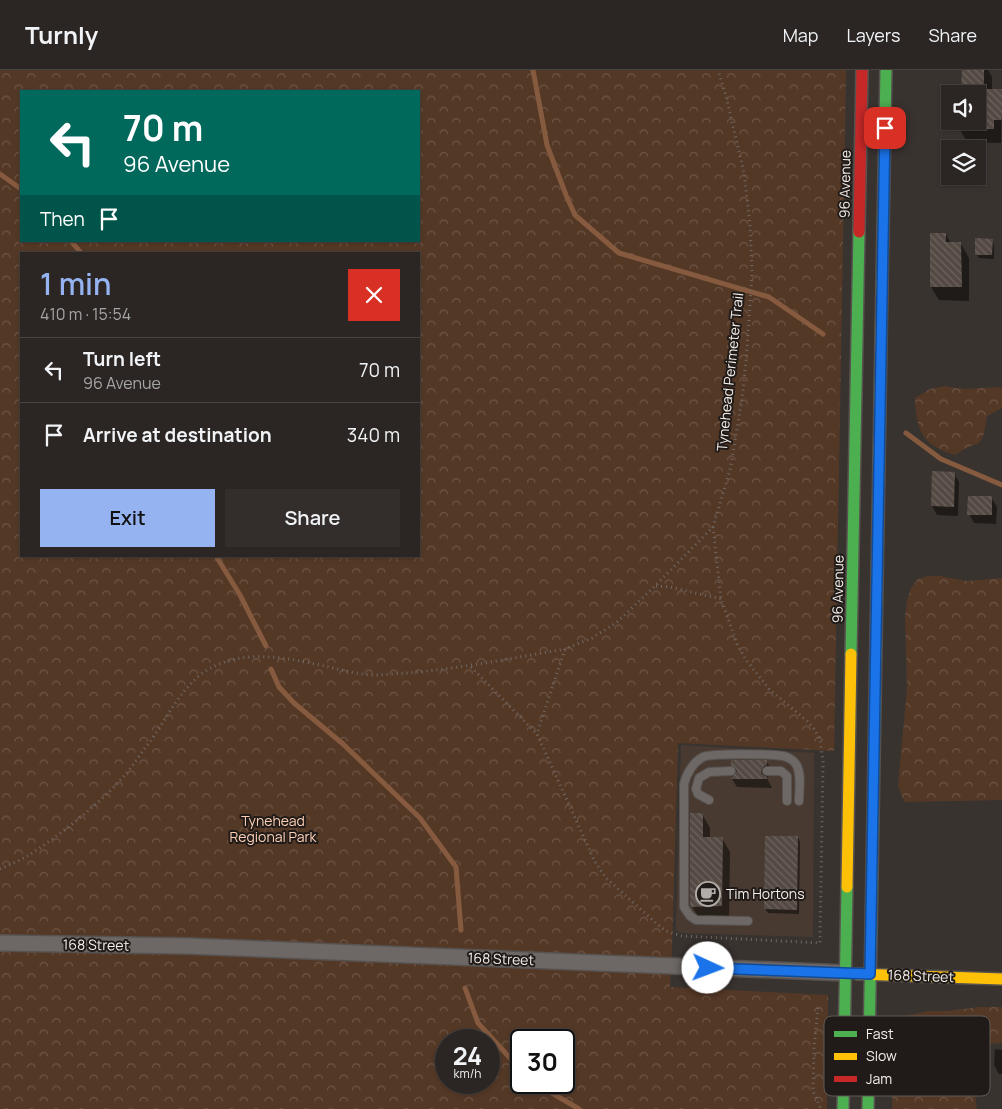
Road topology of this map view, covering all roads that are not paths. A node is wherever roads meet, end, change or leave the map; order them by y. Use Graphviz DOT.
graph roads {
  1 [pos="862,70"];
  2 [pos="886,70"];
  3 [pos="767,770"];
  4 [pos="731,771"];
  5 [pos="710,800"];
  6 [pos="787,801"];
  7 [pos="799,802"];
  8 [pos="748,921"];
  9 [pos="0,943"];
  10 [pos="846,973"];
  11 [pos="870,974"];
  12 [pos="1002,979"];
  13 [pos="845,1016"];
  14 [pos="869,1016"];
  15 [pos="843,1096"];
  16 [pos="868,1096"];
  17 [pos="843,1109"];
  18 [pos="868,1109"];
  1 -- 10 [label="main road, 96 Avenue"];
  2 -- 11 [label="main road"];
  3 -- 6 [label="lane"];
  4 -- 5 [label="lane"];
  7 -- 8 [label="lane"];
  9 -- 10 [label="street, 168 Street"];
  10 -- 11 [label="main road, 168 Street"];
  10 -- 13 [label="main road, 96 Avenue"];
  11 -- 12 [label="main road, 168 Street"];
  11 -- 14 [label="main road"];
  15 -- 17 [label="main road, 96 Avenue"];
  16 -- 18 [label="main road"];
}
